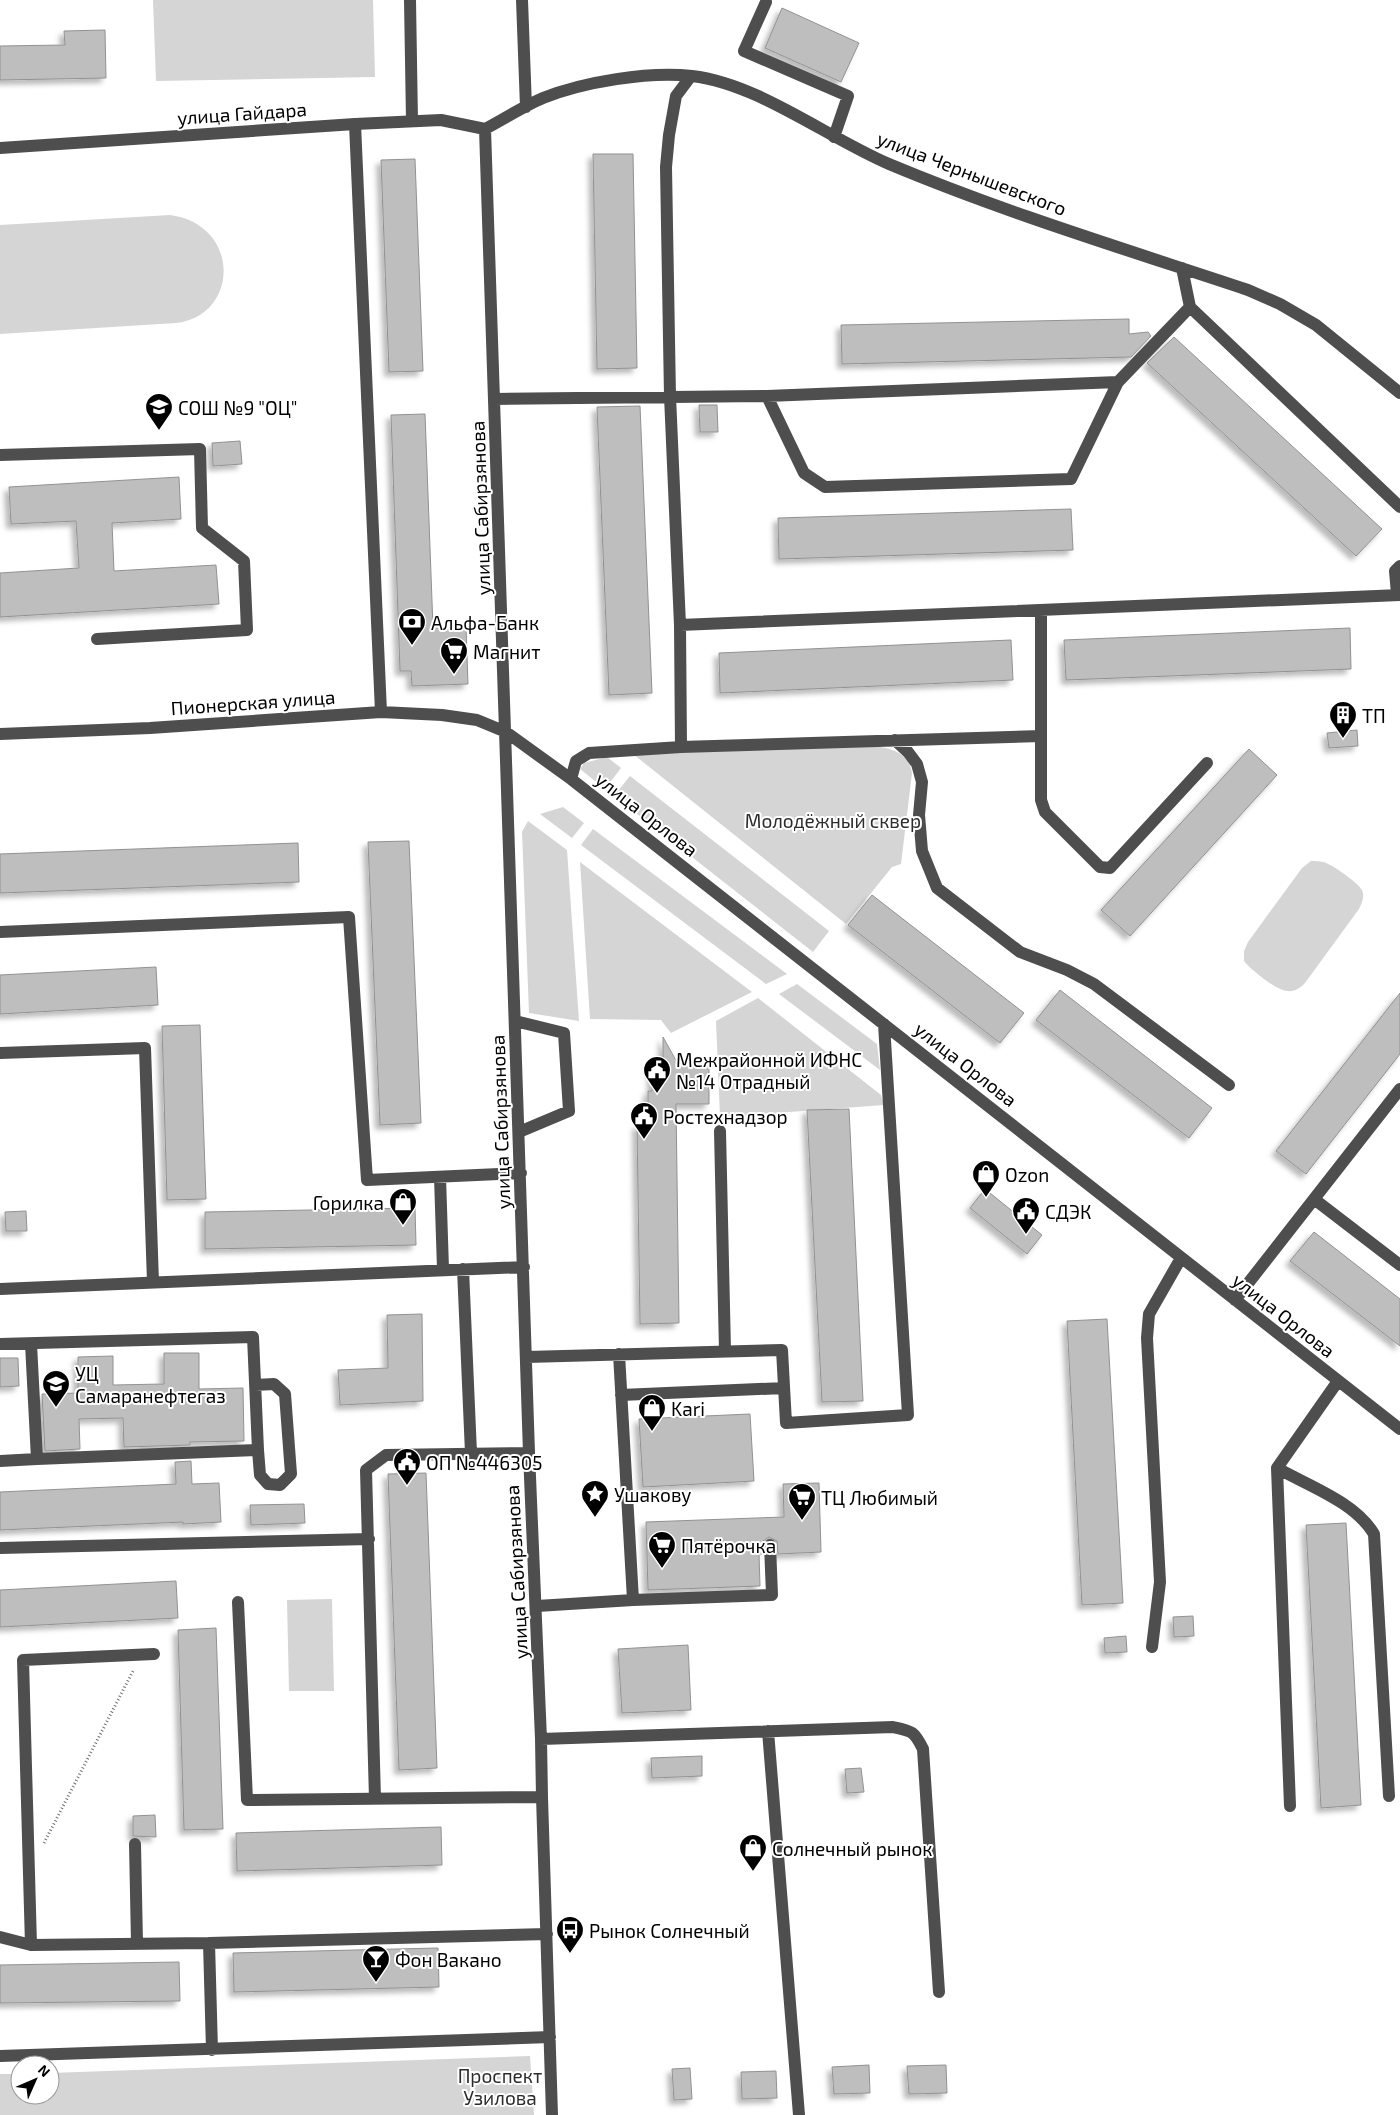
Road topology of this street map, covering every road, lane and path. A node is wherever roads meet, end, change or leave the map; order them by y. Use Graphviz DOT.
graph roads {
  1 [pos="410,0"];
  2 [pos="522,0"];
  3 [pos="766,2"];
  4 [pos="691,76"];
  5 [pos="526,108"];
  6 [pos="412,121"];
  7 [pos="355,124"];
  8 [pos="486,129"];
  9 [pos="834,137"];
  10 [pos="0,148"];
  11 [pos="1182,268"];
  12 [pos="1190,307"];
  13 [pos="1118,382"];
  14 [pos="1400,393"];
  15 [pos="670,396"];
  16 [pos="767,396"];
  17 [pos="495,399"];
  18 [pos="0,455"];
  19 [pos="1400,507"];
  20 [pos="1400,566"];
  21 [pos="1398,595"];
  22 [pos="1041,610"];
  23 [pos="680,625"];
  24 [pos="97,639"];
  25 [pos="381,712"];
  26 [pos="506,732"];
  27 [pos="0,734"];
  28 [pos="1041,736"];
  29 [pos="895,740"];
  30 [pos="682,747"];
  31 [pos="1207,763"];
  32 [pos="571,778"];
  33 [pos="0,932"];
  34 [pos="516,1021"];
  35 [pos="884,1024"];
  36 [pos="0,1053"];
  37 [pos="1229,1086"];
  38 [pos="1400,1089"];
  39 [pos="720,1131"];
  40 [pos="520,1132"];
  41 [pos="521,1173"];
  42 [pos="440,1177"];
  43 [pos="1314,1199"];
  44 [pos="1181,1258"];
  45 [pos="1400,1264"];
  46 [pos="524,1266"];
  47 [pos="463,1269"];
  48 [pos="443,1270"];
  49 [pos="153,1282"];
  50 [pos="0,1289"];
  51 [pos="1235,1300"];
  52 [pos="0,1344"];
  53 [pos="31,1344"];
  54 [pos="725,1351"];
  55 [pos="619,1354"];
  56 [pos="527,1357"];
  57 [pos="1338,1381"];
  58 [pos="255,1385"];
  59 [pos="784,1388"];
  60 [pos="621,1395"];
  61 [pos="1400,1429"];
  62 [pos="258,1450"];
  63 [pos="471,1453"];
  64 [pos="530,1453"];
  65 [pos="37,1459"];
  66 [pos="0,1461"];
  67 [pos="1277,1468"];
  68 [pos="369,1539"];
  69 [pos="770,1545"];
  70 [pos="0,1548"];
  71 [pos="633,1600"];
  72 [pos="238,1602"];
  73 [pos="537,1606"];
  74 [pos="1152,1647"];
  75 [pos="154,1654"];
  76 [pos="141,1655"];
  77 [pos="768,1731"];
  78 [pos="542,1739"];
  79 [pos="1389,1796"];
  80 [pos="542,1797"];
  81 [pos="375,1799"];
  82 [pos="1290,1806"];
  83 [pos="135,1844"];
  84 [pos="42,1847"];
  85 [pos="546,1934"];
  86 [pos="0,1937"];
  87 [pos="209,1943"];
  88 [pos="137,1944"];
  89 [pos="31,1945"];
  90 [pos="939,1992"];
  91 [pos="550,2037"];
  92 [pos="212,2050"];
  93 [pos="0,2056"];
  94 [pos="552,2115"];
  95 [pos="799,2115"];
  1 -- 6 [label="street"];
  2 -- 5 [label="street"];
  3 -- 9 [label="street"];
  4 -- 5 [label="street, улица Чернышевского"];
  4 -- 9 [label="street, улица Чернышевского"];
  4 -- 15 [label="street"];
  5 -- 8 [label="street, улица Чернышевского"];
  6 -- 7 [label="street, улица Гайдара"];
  6 -- 8 [label="street, улица Гайдара"];
  7 -- 10 [label="street, улица Гайдара"];
  7 -- 25 [label="street"];
  8 -- 17 [label="street, улица Сабирзянова"];
  9 -- 11 [label="street, улица Чернышевского"];
  11 -- 12 [label="street"];
  11 -- 14 [label="street, улица Чернышевского"];
  12 -- 13 [label="street"];
  12 -- 19 [label="street"];
  13 -- 16 [label="street"];
  13 -- 16 [label="street"];
  15 -- 16 [label="street"];
  15 -- 17 [label="street"];
  15 -- 23 [label="street"];
  17 -- 26 [label="street, улица Сабирзянова"];
  18 -- 24 [label="street"];
  20 -- 21 [label="street"];
  21 -- 22 [label="street"];
  22 -- 23 [label="street"];
  22 -- 28 [label="street"];
  23 -- 30 [label="street"];
  25 -- 26 [label="street, Пионерская улица"];
  25 -- 27 [label="street, Пионерская улица"];
  26 -- 32 [label="street, улица Орлова"];
  26 -- 34 [label="street, улица Сабирзянова"];
  28 -- 29 [label="street"];
  28 -- 31 [label="street"];
  29 -- 30 [label="street"];
  29 -- 37 [label="street"];
  30 -- 32 [label="street"];
  32 -- 35 [label="street, улица Орлова"];
  33 -- 42 [label="street"];
  34 -- 40 [label="street, улица Сабирзянова"];
  34 -- 40 [label="street"];
  35 -- 44 [label="street, улица Орлова"];
  35 -- 59 [label="street"];
  36 -- 49 [label="street"];
  38 -- 43 [label="street"];
  39 -- 54 [label="street"];
  40 -- 41 [label="street, улица Сабирзянова"];
  41 -- 42 [label="street"];
  41 -- 46 [label="street, улица Сабирзянова"];
  42 -- 48 [label="street"];
  43 -- 45 [label="street"];
  43 -- 51 [label="street"];
  44 -- 51 [label="street, улица Орлова"];
  44 -- 74 [label="street"];
  46 -- 47 [label="street"];
  46 -- 56 [label="street, улица Сабирзянова"];
  47 -- 48 [label="street"];
  47 -- 63 [label="street"];
  48 -- 49 [label="street"];
  49 -- 50 [label="street"];
  51 -- 57 [label="street, улица Орлова"];
  52 -- 53 [label="street"];
  53 -- 58 [label="street"];
  53 -- 65 [label="street"];
  54 -- 55 [label="street"];
  54 -- 59 [label="street"];
  55 -- 56 [label="street"];
  55 -- 60 [label="street"];
  56 -- 64 [label="street, улица Сабирзянова"];
  57 -- 61 [label="street, улица Орлова"];
  57 -- 67 [label="street"];
  58 -- 62 [label="street"];
  58 -- 62 [label="street"];
  59 -- 60 [label="street"];
  60 -- 71 [label="street"];
  62 -- 65 [label="street"];
  63 -- 64 [label="street"];
  63 -- 68 [label="street"];
  64 -- 73 [label="street, улица Сабирзянова"];
  65 -- 66 [label="street"];
  67 -- 79 [label="street"];
  67 -- 82 [label="street"];
  68 -- 70 [label="street"];
  68 -- 81 [label="street"];
  69 -- 71 [label="street"];
  71 -- 73 [label="street"];
  72 -- 81 [label="street"];
  73 -- 78 [label="street, улица Сабирзянова"];
  75 -- 76 [label="street"];
  76 -- 84 [label="path"];
  76 -- 89 [label="street"];
  77 -- 78 [label="street"];
  77 -- 90 [label="street"];
  77 -- 95 [label="street"];
  78 -- 80 [label="street, улица Сабирзянова"];
  80 -- 81 [label="street"];
  80 -- 85 [label="street, улица Сабирзянова"];
  83 -- 88 [label="street"];
  85 -- 87 [label="street"];
  85 -- 91 [label="street, улица Сабирзянова"];
  86 -- 89 [label="street"];
  87 -- 88 [label="street"];
  87 -- 92 [label="street"];
  88 -- 89 [label="street"];
  91 -- 92 [label="street"];
  91 -- 94 [label="street, улица Сабирзянова"];
  92 -- 93 [label="street"];
}
